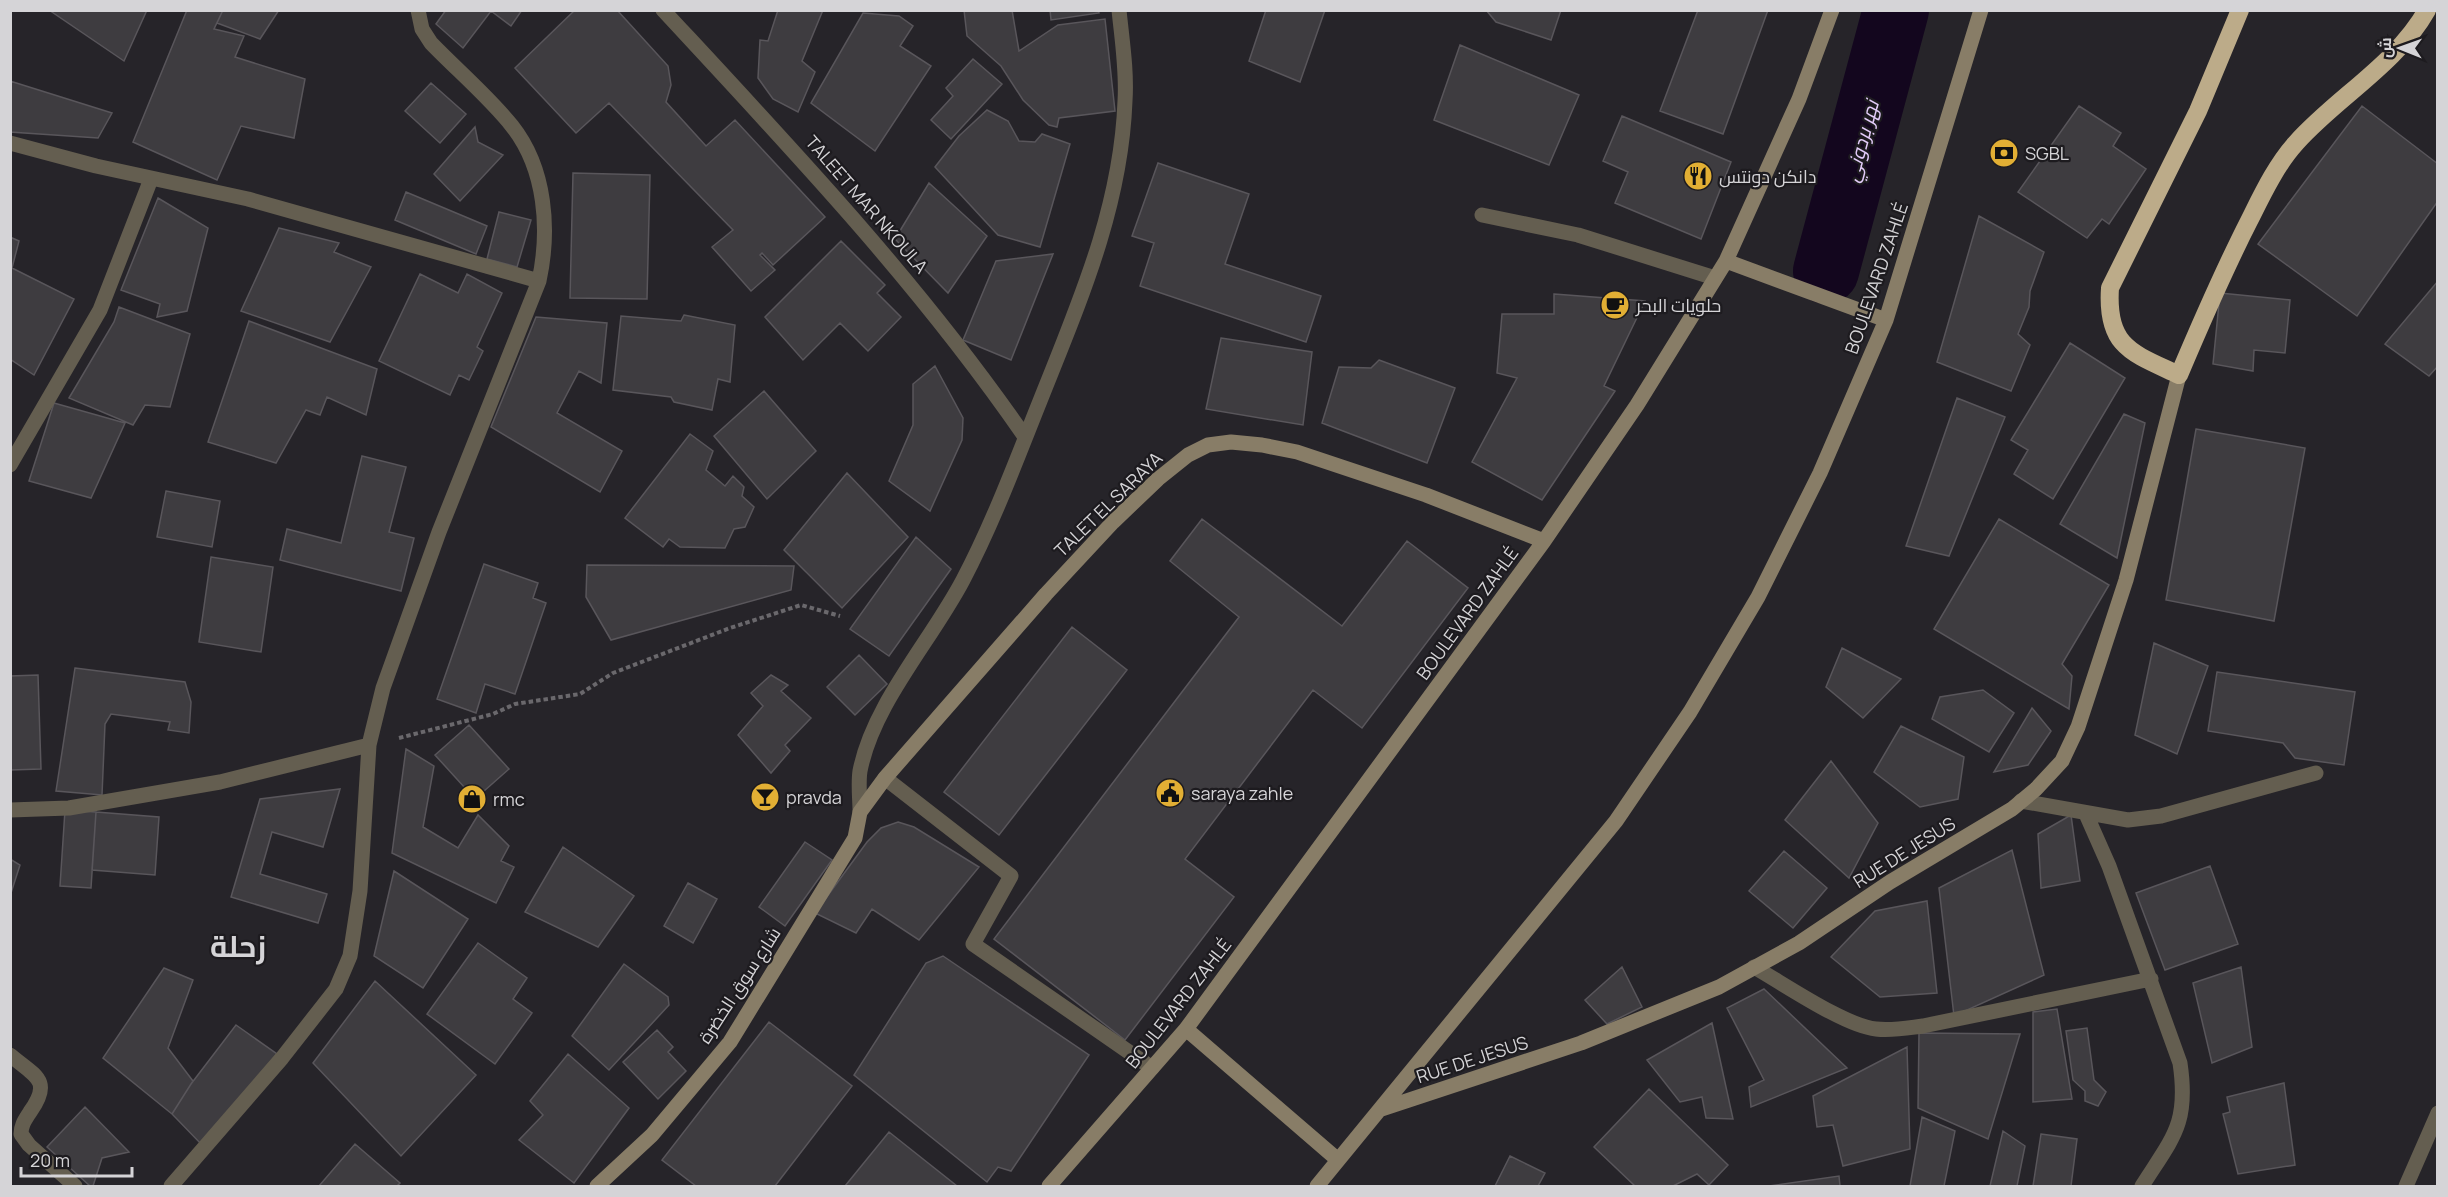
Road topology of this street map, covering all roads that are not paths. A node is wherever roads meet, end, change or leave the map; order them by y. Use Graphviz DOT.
graph roads {
  1 [pos="418,10"];
  2 [pos="663,10"];
  3 [pos="1119,10"];
  4 [pos="1832,10"];
  5 [pos="1981,10"];
  6 [pos="2240,10"];
  7 [pos="2427,10"];
  8 [pos="10,143"];
  9 [pos="151,179"];
  10 [pos="1482,215"];
  11 [pos="1726,261"];
  12 [pos="1715,278"];
  13 [pos="539,281"];
  14 [pos="1886,320"];
  15 [pos="2179,375"];
  16 [pos="1025,437"];
  17 [pos="10,465"];
  18 [pos="1544,541"];
  19 [pos="369,745"];
  20 [pos="2316,773"];
  21 [pos="885,778"];
  22 [pos="2021,801"];
  23 [pos="10,810"];
  24 [pos="860,812"];
  25 [pos="2086,814"];
  26 [pos="1755,967"];
  27 [pos="2151,979"];
  28 [pos="1186,1029"];
  29 [pos="10,1055"];
  30 [pos="1152,1068"];
  31 [pos="1382,1109"];
  32 [pos="2438,1113"];
  33 [pos="1338,1160"];
  34 [pos="75,1186"];
  35 [pos="171,1186"];
  36 [pos="597,1186"];
  37 [pos="1050,1186"];
  38 [pos="1317,1186"];
  39 [pos="2142,1186"];
  40 [pos="2406,1186"];
  1 -- 13 [label="street"];
  2 -- 16 [label="street, TALEET MAR NKOULA"];
  3 -- 16 [label="street"];
  4 -- 11 [label="main road, BOULEVARD ZAHLÉ"];
  5 -- 14 [label="main road, BOULEVARD ZAHLÉ"];
  6 -- 15 [label="highway"];
  7 -- 15 [label="highway"];
  8 -- 9 [label="street"];
  9 -- 13 [label="street"];
  9 -- 17 [label="street"];
  10 -- 12 [label="street"];
  11 -- 12 [label="main road, BOULEVARD ZAHLÉ"];
  11 -- 14 [label="main road"];
  12 -- 18 [label="main road, BOULEVARD ZAHLÉ"];
  13 -- 19 [label="street"];
  14 -- 31 [label="main road, BOULEVARD ZAHLÉ"];
  15 -- 22 [label="main road, RUE DE JESUS"];
  16 -- 24 [label="street"];
  18 -- 21 [label="main road, TALET EL SARAYA"];
  18 -- 28 [label="main road, BOULEVARD ZAHLÉ"];
  19 -- 23 [label="street"];
  19 -- 35 [label="street"];
  20 -- 25 [label="street"];
  21 -- 24 [label="main road, TALET EL SARAYA"];
  21 -- 30 [label="street"];
  22 -- 25 [label="street"];
  22 -- 26 [label="main road, RUE DE JESUS"];
  24 -- 36 [label="main road, شارع سوق الخضرة"];
  25 -- 27 [label="street"];
  26 -- 27 [label="street"];
  26 -- 31 [label="main road, RUE DE JESUS"];
  27 -- 39 [label="street"];
  28 -- 30 [label="main road, BOULEVARD ZAHLÉ"];
  28 -- 33 [label="main road"];
  29 -- 34 [label="street"];
  30 -- 37 [label="main road, BOULEVARD ZAHLÉ"];
  31 -- 33 [label="main road, BOULEVARD ZAHLÉ"];
  32 -- 40 [label="street"];
  33 -- 38 [label="main road, BOULEVARD ZAHLÉ"];
}
